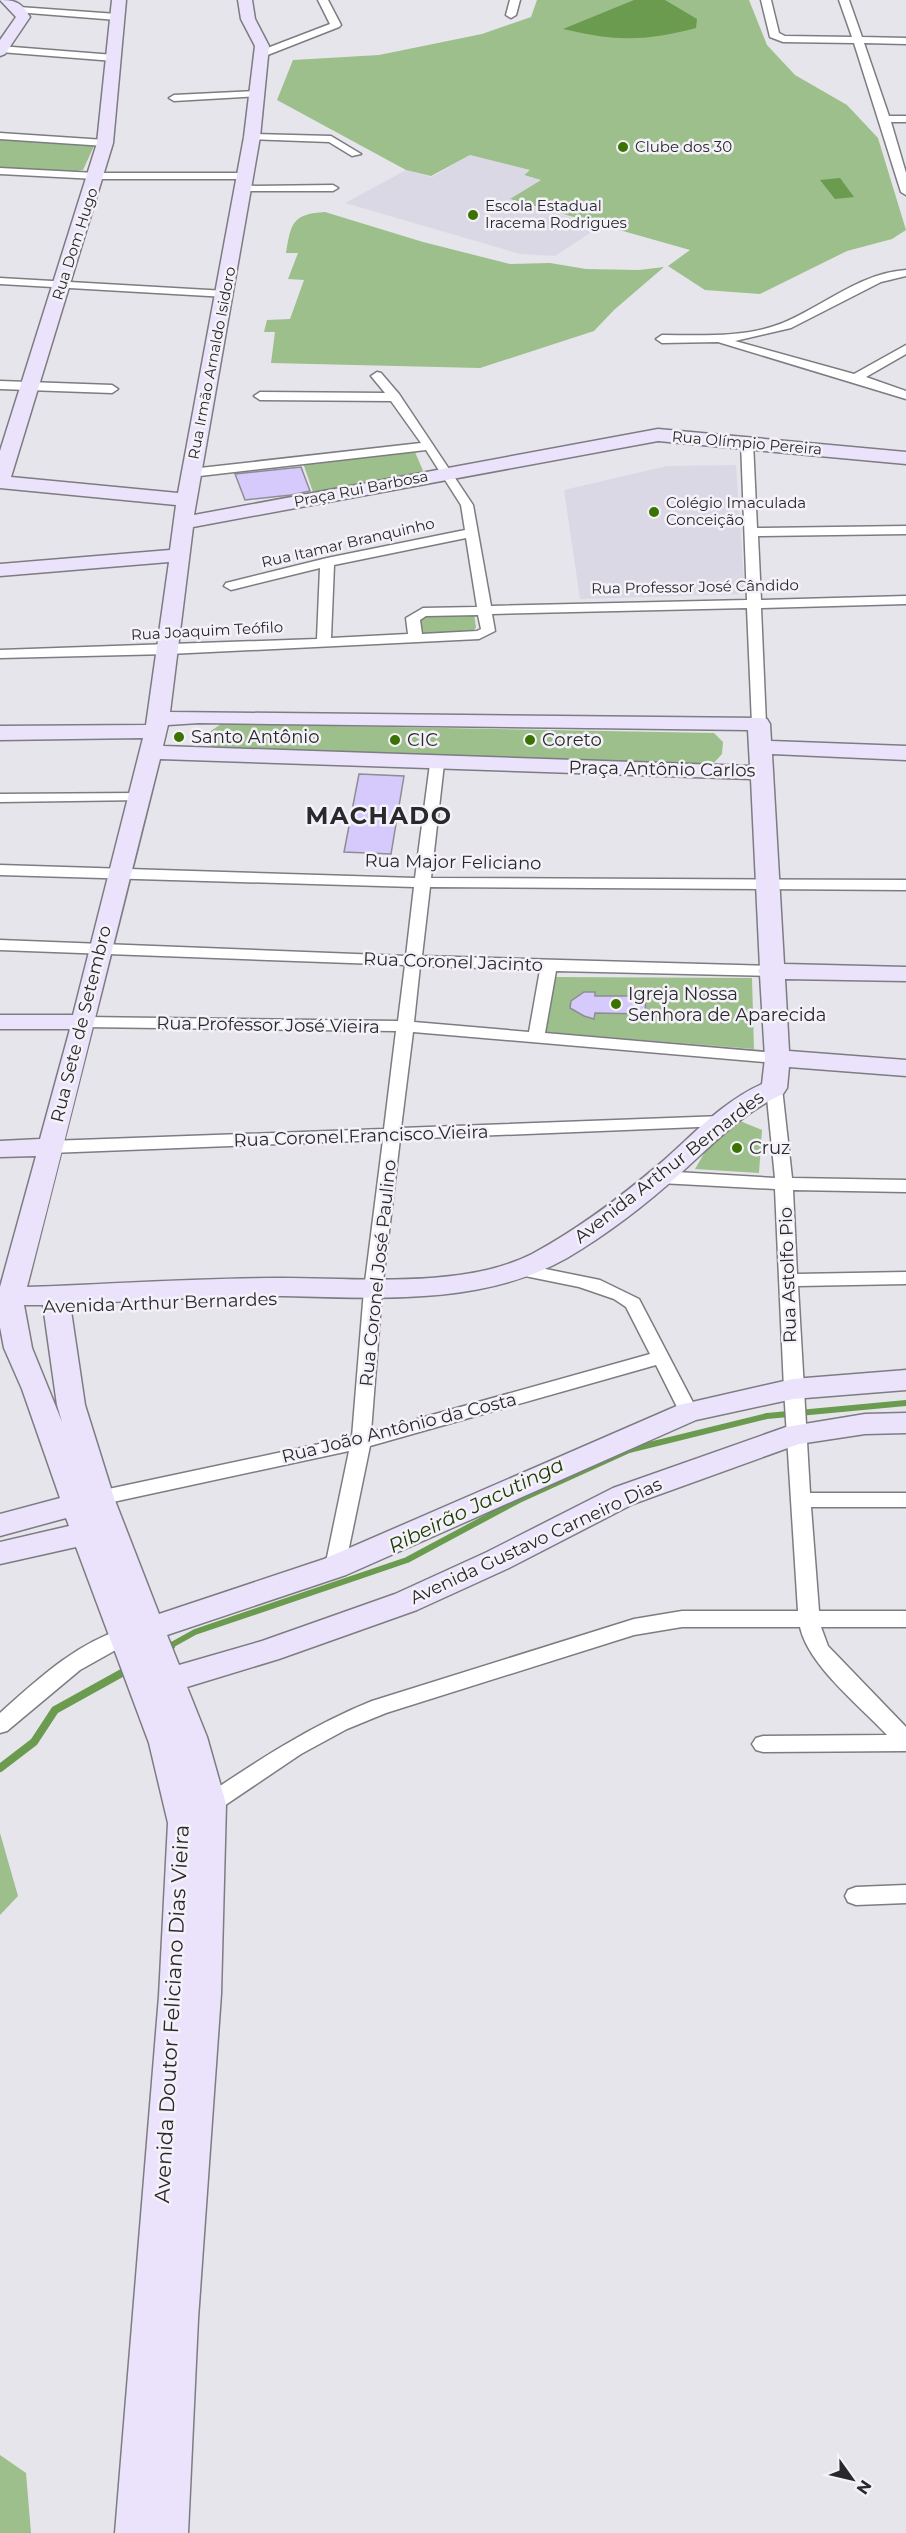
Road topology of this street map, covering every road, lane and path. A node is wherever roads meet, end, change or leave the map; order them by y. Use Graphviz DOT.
graph roads {
  1 [pos="6,0"];
  2 [pos="119,0"];
  3 [pos="245,0"];
  4 [pos="323,0"];
  5 [pos="515,0"];
  6 [pos="766,0"];
  7 [pos="844,0"];
  8 [pos="19,9"];
  9 [pos="511,15"];
  10 [pos="117,17"];
  11 [pos="860,41"];
  12 [pos="906,41"];
  13 [pos="0,50"];
  14 [pos="261,54"];
  15 [pos="114,58"];
  16 [pos="256,94"];
  17 [pos="174,98"];
  18 [pos="885,119"];
  19 [pos="906,119"];
  20 [pos="0,136"];
  21 [pos="252,137"];
  22 [pos="105,143"];
  23 [pos="356,154"];
  24 [pos="0,171"];
  25 [pos="96,176"];
  26 [pos="245,183"];
  27 [pos="333,188"];
  28 [pos="906,192"];
  29 [pos="904,272"];
  30 [pos="0,281"];
  31 [pos="62,284"];
  32 [pos="226,294"];
  33 [pos="713,338"];
  34 [pos="662,339"];
  35 [pos="906,349"];
  36 [pos="376,376"];
  37 [pos="856,378"];
  38 [pos="0,385"];
  39 [pos="32,385"];
  40 [pos="112,389"];
  41 [pos="906,394"];
  42 [pos="260,396"];
  43 [pos="395,397"];
  44 [pos="747,442"];
  45 [pos="429,446"];
  46 [pos="906,458"];
  47 [pos="191,473"];
  48 [pos="448,473"];
  49 [pos="0,482"];
  50 [pos="186,500"];
  51 [pos="183,522"];
  52 [pos="906,530"];
  53 [pos="752,532"];
  54 [pos="471,533"];
  55 [pos="181,555"];
  56 [pos="327,562"];
  57 [pos="0,570"];
  58 [pos="231,586"];
  59 [pos="906,600"];
  60 [pos="754,602"];
  61 [pos="484,609"];
  62 [pos="415,637"];
  63 [pos="324,642"];
  64 [pos="169,650"];
  65 [pos="0,654"];
  66 [pos="181,718"];
  67 [pos="759,724"];
  68 [pos="0,733"];
  69 [pos="155,734"];
  70 [pos="762,747"];
  71 [pos="183,752"];
  72 [pos="906,753"];
  73 [pos="437,764"];
  74 [pos="763,773"];
  75 [pos="139,797"];
  76 [pos="0,798"];
  77 [pos="0,870"];
  78 [pos="120,876"];
  79 [pos="423,881"];
  80 [pos="768,885"];
  81 [pos="906,885"];
  82 [pos="0,945"];
  83 [pos="100,948"];
  84 [pos="415,960"];
  85 [pos="549,966"];
  86 [pos="770,971"];
  87 [pos="906,974"];
  88 [pos="0,1022"];
  89 [pos="84,1022"];
  90 [pos="405,1026"];
  91 [pos="536,1036"];
  92 [pos="777,1058"];
  93 [pos="906,1068"];
  94 [pos="774,1088"];
  95 [pos="723,1121"];
  96 [pos="394,1135"];
  97 [pos="50,1147"];
  98 [pos="0,1149"];
  99 [pos="660,1177"];
  100 [pos="784,1184"];
  101 [pos="906,1186"];
  102 [pos="521,1270"];
  103 [pos="906,1278"];
  104 [pos="790,1280"];
  105 [pos="373,1290"];
  106 [pos="56,1300"];
  107 [pos="5,1302"];
  108 [pos="61,1341"];
  109 [pos="18,1348"];
  110 [pos="661,1357"];
  111 [pos="906,1380"];
  112 [pos="793,1395"];
  113 [pos="71,1405"];
  114 [pos="43,1410"];
  115 [pos="689,1412"];
  116 [pos="906,1423"];
  117 [pos="796,1429"];
  118 [pos="361,1442"];
  119 [pos="801,1500"];
  120 [pos="906,1500"];
  121 [pos="87,1501"];
  122 [pos="0,1526"];
  123 [pos="98,1530"];
  124 [pos="0,1553"];
  125 [pos="335,1567"];
  126 [pos="906,1619"];
  127 [pos="809,1620"];
  128 [pos="148,1660"];
  129 [pos="1,1724"];
  130 [pos="906,1742"];
  131 [pos="763,1744"];
  132 [pos="196,1808"];
  133 [pos="906,1894"];
  134 [pos="856,1896"];
  135 [pos="162,2374"];
  136 [pos="135,2533"];
  137 [pos="168,2533"];
  1 -- 8 [label="street"];
  2 -- 10 [label="street, Rua Dom Hugo"];
  3 -- 14 [label="street, Rua Irmão Arnaldo Isidoro"];
  4 -- 14 [label="street"];
  5 -- 9 [label="street"];
  6 -- 11 [label="street"];
  7 -- 11 [label="street"];
  8 -- 10 [label="street"];
  8 -- 13 [label="street"];
  10 -- 15 [label="street, Rua Dom Hugo"];
  11 -- 12 [label="street"];
  11 -- 18 [label="street"];
  13 -- 15 [label="street"];
  14 -- 16 [label="street, Rua Irmão Arnaldo Isidoro"];
  15 -- 22 [label="street, Rua Dom Hugo"];
  16 -- 17 [label="street"];
  16 -- 21 [label="street, Rua Irmão Arnaldo Isidoro"];
  18 -- 19 [label="street"];
  18 -- 28 [label="street"];
  20 -- 22 [label="street"];
  21 -- 23 [label="street"];
  21 -- 26 [label="street, Rua Irmão Arnaldo Isidoro"];
  22 -- 25 [label="street, Rua Dom Hugo"];
  24 -- 25 [label="street"];
  25 -- 26 [label="street"];
  25 -- 31 [label="street, Rua Dom Hugo"];
  26 -- 27 [label="street"];
  26 -- 32 [label="street, Rua Irmão Arnaldo Isidoro"];
  29 -- 33 [label="street"];
  30 -- 31 [label="street"];
  31 -- 32 [label="street"];
  31 -- 39 [label="street, Rua Dom Hugo"];
  32 -- 47 [label="street, Rua Irmão Arnaldo Isidoro"];
  33 -- 34 [label="street"];
  33 -- 37 [label="street"];
  35 -- 37 [label="street"];
  36 -- 43 [label="street"];
  37 -- 41 [label="street"];
  38 -- 39 [label="street"];
  39 -- 40 [label="street"];
  39 -- 49 [label="street, Rua Dom Hugo"];
  42 -- 43 [label="street"];
  43 -- 45 [label="street"];
  44 -- 46 [label="street, Rua Olímpio Pereira"];
  44 -- 48 [label="street, Rua Olímpio Pereira"];
  44 -- 53 [label="street"];
  45 -- 47 [label="street, Praça Rui Barbosa"];
  45 -- 48 [label="street, Praça Rui Barbosa"];
  47 -- 50 [label="street, Rua Irmão Arnaldo Isidoro"];
  48 -- 51 [label="street, Praça Rui Barbosa"];
  48 -- 54 [label="street"];
  49 -- 50 [label="street"];
  50 -- 51 [label="street, Rua Irmão Arnaldo Isidoro"];
  51 -- 55 [label="street, Rua Irmão Arnaldo Isidoro"];
  52 -- 53 [label="street"];
  53 -- 60 [label="street"];
  54 -- 56 [label="street, Rua Itamar Branquinho"];
  54 -- 61 [label="street"];
  55 -- 57 [label="street"];
  55 -- 64 [label="street, Rua Irmão Arnaldo Isidoro"];
  56 -- 58 [label="street, Rua Itamar Branquinho"];
  56 -- 63 [label="street"];
  59 -- 60 [label="street, Rua Professor José Cândido"];
  60 -- 61 [label="street, Rua Professor José Cândido"];
  60 -- 67 [label="street"];
  61 -- 62 [label="street, Rua Professor José Cândido"];
  61 -- 62 [label="street, Rua Joaquim Teófilo"];
  62 -- 63 [label="street, Rua Joaquim Teófilo"];
  63 -- 64 [label="street, Rua Joaquim Teófilo"];
  64 -- 65 [label="street, Rua Joaquim Teófilo"];
  64 -- 69 [label="street, Rua Irmão Arnaldo Isidoro"];
  66 -- 67 [label="street"];
  66 -- 69 [label="street"];
  66 -- 71 [label="street"];
  67 -- 70 [label="street, Praça Antônio Carlos"];
  68 -- 69 [label="street"];
  69 -- 71 [label="street, Praça Antônio Carlos"];
  69 -- 75 [label="street, Rua Sete de Setembro"];
  70 -- 72 [label="street"];
  70 -- 74 [label="street, Praça Antônio Carlos"];
  71 -- 73 [label="street, Praça Antônio Carlos"];
  73 -- 74 [label="street, Praça Antônio Carlos"];
  73 -- 79 [label="street, Rua Coronel José Paulino"];
  74 -- 80 [label="street, Rua Astolfo Pio"];
  75 -- 76 [label="street"];
  75 -- 78 [label="street, Rua Sete de Setembro"];
  77 -- 78 [label="street, Rua Major Feliciano"];
  78 -- 79 [label="street, Rua Major Feliciano"];
  78 -- 83 [label="street, Rua Sete de Setembro"];
  79 -- 80 [label="street, Rua Major Feliciano"];
  79 -- 84 [label="street, Rua Coronel José Paulino"];
  80 -- 81 [label="street, Rua Major Feliciano"];
  80 -- 86 [label="street, Rua Astolfo Pio"];
  82 -- 83 [label="street, Rua Coronel Jacinto"];
  83 -- 84 [label="street, Rua Coronel Jacinto"];
  83 -- 89 [label="street, Rua Sete de Setembro"];
  84 -- 85 [label="street, Rua Coronel Jacinto"];
  84 -- 90 [label="street, Rua Coronel José Paulino"];
  85 -- 86 [label="street, Rua Coronel Jacinto"];
  85 -- 91 [label="street"];
  86 -- 87 [label="street, Rua Coronel Jacinto"];
  86 -- 92 [label="street, Rua Astolfo Pio"];
  88 -- 89 [label="street, Rua Professor José Vieira"];
  89 -- 90 [label="street, Rua Professor José Vieira"];
  89 -- 97 [label="street, Rua Sete de Setembro"];
  90 -- 91 [label="street, Rua Professor José Vieira"];
  90 -- 96 [label="street, Rua Coronel José Paulino"];
  91 -- 92 [label="street, Rua Professor José Vieira"];
  92 -- 93 [label="street"];
  92 -- 94 [label="street, Rua Astolfo Pio"];
  94 -- 95 [label="street, Avenida Arthur Bernardes"];
  94 -- 100 [label="street, Rua Astolfo Pio"];
  95 -- 96 [label="street, Rua Coronel Francisco Vieira"];
  95 -- 99 [label="street, Avenida Arthur Bernardes"];
  96 -- 97 [label="street, Rua Coronel Francisco Vieira"];
  96 -- 105 [label="street, Rua Coronel José Paulino"];
  97 -- 98 [label="street, Rua Coronel Francisco Vieira"];
  97 -- 107 [label="street, Rua Sete de Setembro"];
  99 -- 100 [label="street"];
  99 -- 102 [label="street, Avenida Arthur Bernardes"];
  100 -- 101 [label="street"];
  100 -- 104 [label="street, Rua Astolfo Pio"];
  102 -- 105 [label="street, Avenida Arthur Bernardes"];
  102 -- 110 [label="street"];
  103 -- 104 [label="street"];
  104 -- 112 [label="street, Rua Astolfo Pio"];
  105 -- 106 [label="street, Avenida Arthur Bernardes"];
  105 -- 118 [label="street, Rua Coronel José Paulino"];
  106 -- 107 [label="street, Avenida Arthur Bernardes"];
  106 -- 108 [label="street, Avenida Doutor Feliciano Dias Vieira"];
  107 -- 109 [label="street, Avenida Doutor Feliciano Dias Vieira"];
  108 -- 109 [label="street"];
  108 -- 113 [label="street, Avenida Doutor Feliciano Dias Vieira"];
  109 -- 114 [label="street, Avenida Doutor Feliciano Dias Vieira"];
  110 -- 115 [label="street"];
  110 -- 118 [label="street, Rua João Antônio da Costa"];
  111 -- 112 [label="street"];
  112 -- 115 [label="street"];
  112 -- 117 [label="street, Rua Astolfo Pio"];
  113 -- 114 [label="street"];
  113 -- 121 [label="street, Avenida Doutor Feliciano Dias Vieira"];
  114 -- 121 [label="street, Avenida Doutor Feliciano Dias Vieira"];
  115 -- 125 [label="street"];
  116 -- 117 [label="street, Avenida Gustavo Carneiro Dias"];
  117 -- 119 [label="street, Rua Astolfo Pio"];
  117 -- 128 [label="street, Avenida Gustavo Carneiro Dias"];
  118 -- 121 [label="street, Rua João Antônio da Costa"];
  118 -- 125 [label="street, Rua Coronel José Paulino"];
  119 -- 120 [label="street"];
  119 -- 127 [label="street, Rua Astolfo Pio"];
  121 -- 122 [label="street"];
  121 -- 123 [label="street, Avenida Doutor Feliciano Dias Vieira"];
  123 -- 124 [label="street"];
  123 -- 128 [label="street, Avenida Doutor Feliciano Dias Vieira"];
  125 -- 128 [label="street"];
  126 -- 127 [label="street"];
  127 -- 130 [label="street, Rua Astolfo Pio"];
  127 -- 132 [label="street"];
  128 -- 129 [label="street"];
  128 -- 132 [label="street, Avenida Doutor Feliciano Dias Vieira"];
  130 -- 131 [label="street"];
  132 -- 135 [label="street, Avenida Doutor Feliciano Dias Vieira"];
  133 -- 134 [label="street"];
  135 -- 136 [label="street, Avenida Doutor Feliciano Dias Vieira"];
  135 -- 137 [label="street, Avenida Doutor Feliciano Dias Vieira"];
}
